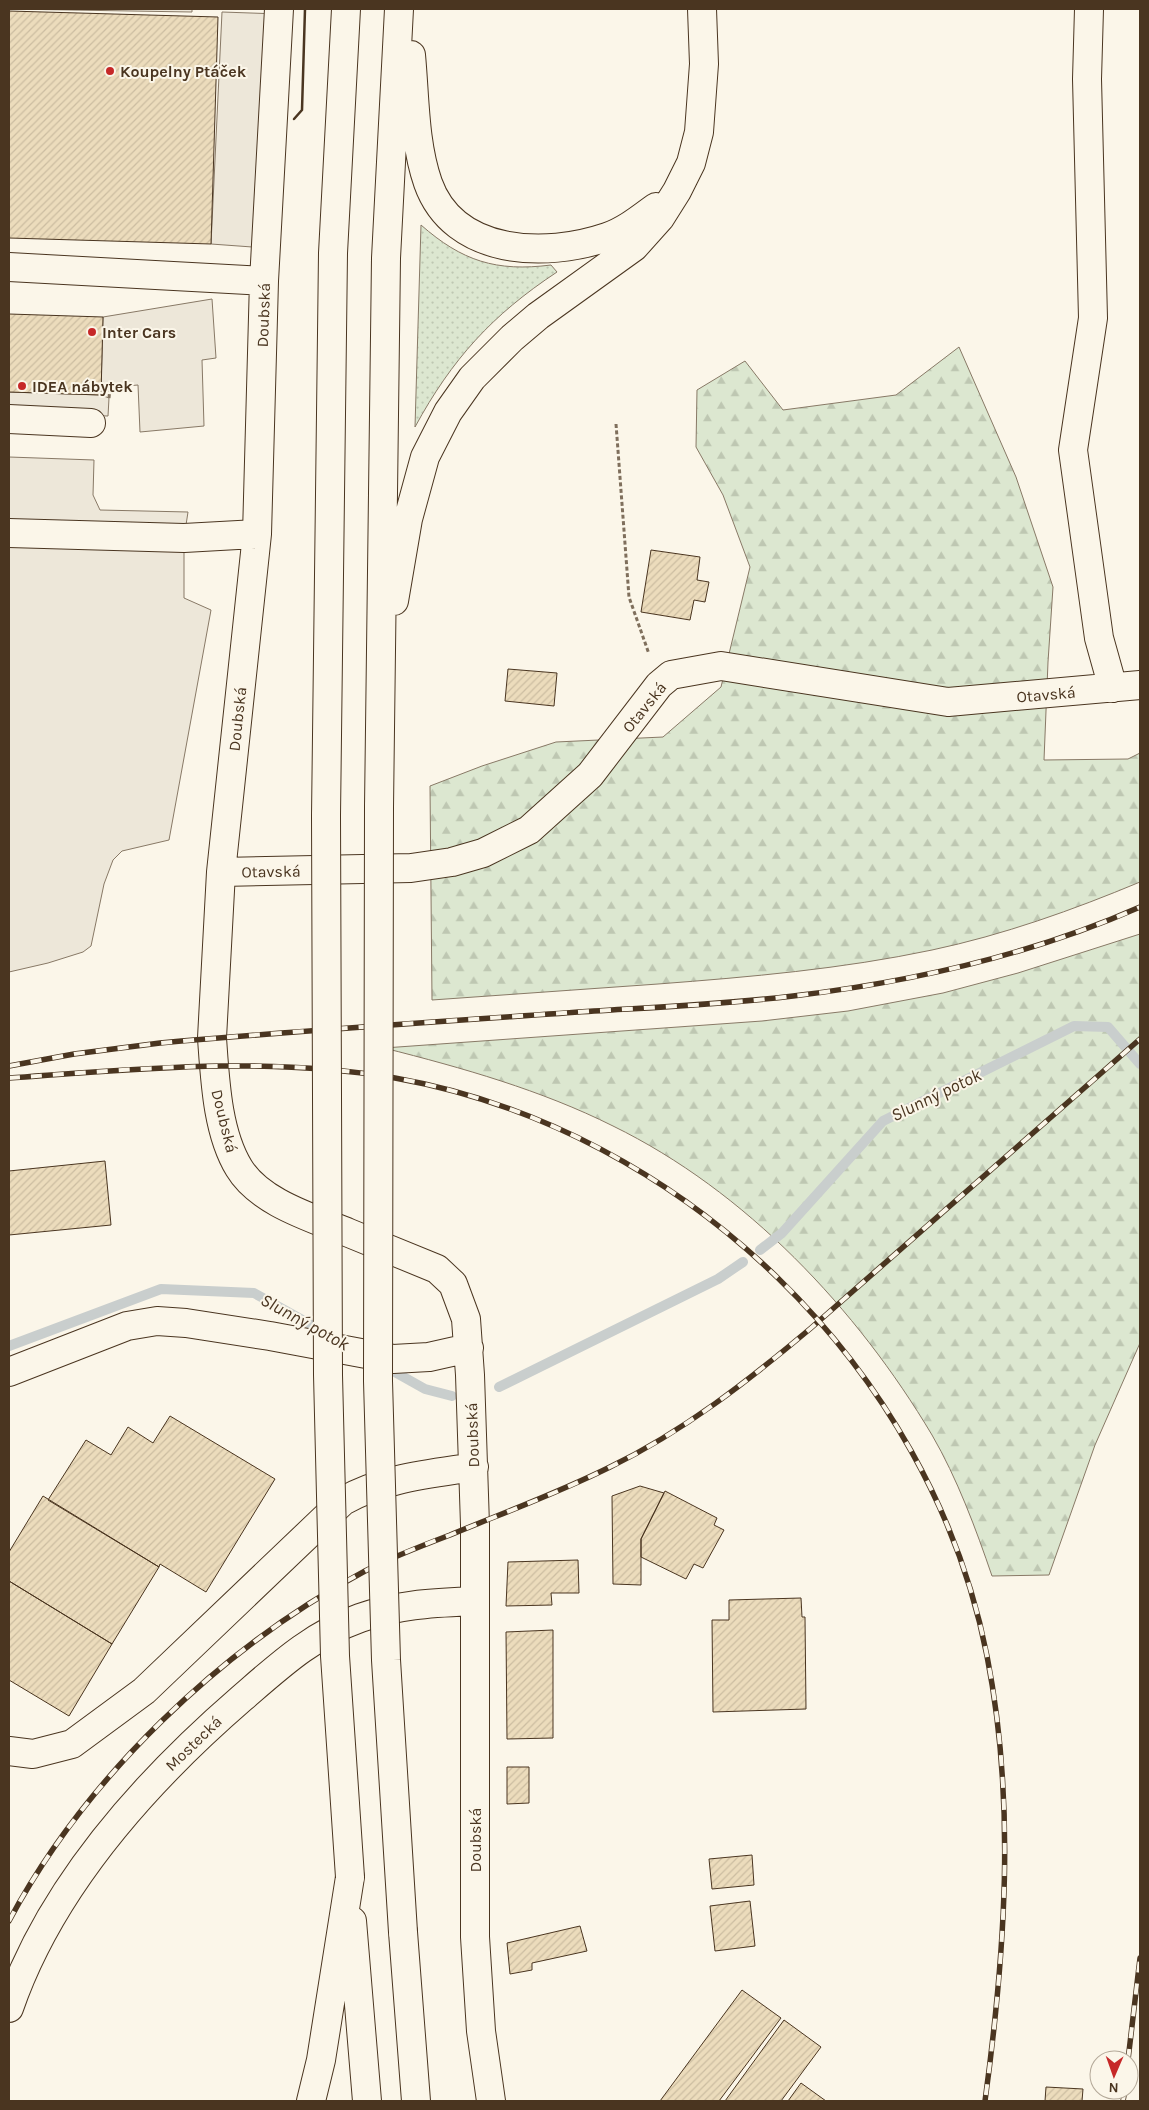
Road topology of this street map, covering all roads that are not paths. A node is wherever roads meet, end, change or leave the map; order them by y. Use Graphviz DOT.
graph roads {
  1 [pos="279,9"];
  2 [pos="346,9"];
  3 [pos="399,9"];
  4 [pos="406,9"];
  5 [pos="702,9"];
  6 [pos="1089,9"];
  7 [pos="677,191"];
  8 [pos="9,267"];
  9 [pos="264,281"];
  10 [pos="9,419"];
  11 [pos="91,423"];
  12 [pos="9,533"];
  13 [pos="257,534"];
  14 [pos="379,681"];
  15 [pos="1140,685"];
  16 [pos="1113,688"];
  17 [pos="221,872"];
  18 [pos="469,1348"];
  19 [pos="9,1372"];
  20 [pos="474,1466"];
  21 [pos="475,1601"];
  22 [pos="9,1751"];
  23 [pos="346,1936"];
  24 [pos="9,2008"];
  25 [pos="311,2101"];
  26 [pos="368,2101"];
  27 [pos="416,2101"];
  28 [pos="491,2101"];
  1 -- 9 [label="main road, Doubská"];
  2 -- 23 [label="main road, bridge"];
  3 -- 14 [label="main road"];
  4 -- 7 [label="main road"];
  5 -- 7 [label="main road"];
  6 -- 16 [label="main road"];
  7 -- 14 [label="main road"];
  8 -- 9 [label="main road"];
  9 -- 13 [label="main road, Doubská"];
  10 -- 11 [label="main road"];
  12 -- 13 [label="main road"];
  13 -- 17 [label="main road, Doubská"];
  14 -- 27 [label="main road, bridge"];
  15 -- 16 [label="main road, Otavská"];
  16 -- 17 [label="main road, Otavská"];
  17 -- 18 [label="main road, Doubská"];
  18 -- 19 [label="main road, bridge"];
  18 -- 20 [label="main road, Doubská"];
  20 -- 21 [label="main road, Doubská"];
  20 -- 22 [label="main road"];
  21 -- 24 [label="main road, Mostecká"];
  21 -- 28 [label="main road, Doubská"];
  23 -- 25 [label="main road"];
  23 -- 26 [label="main road"];
}
